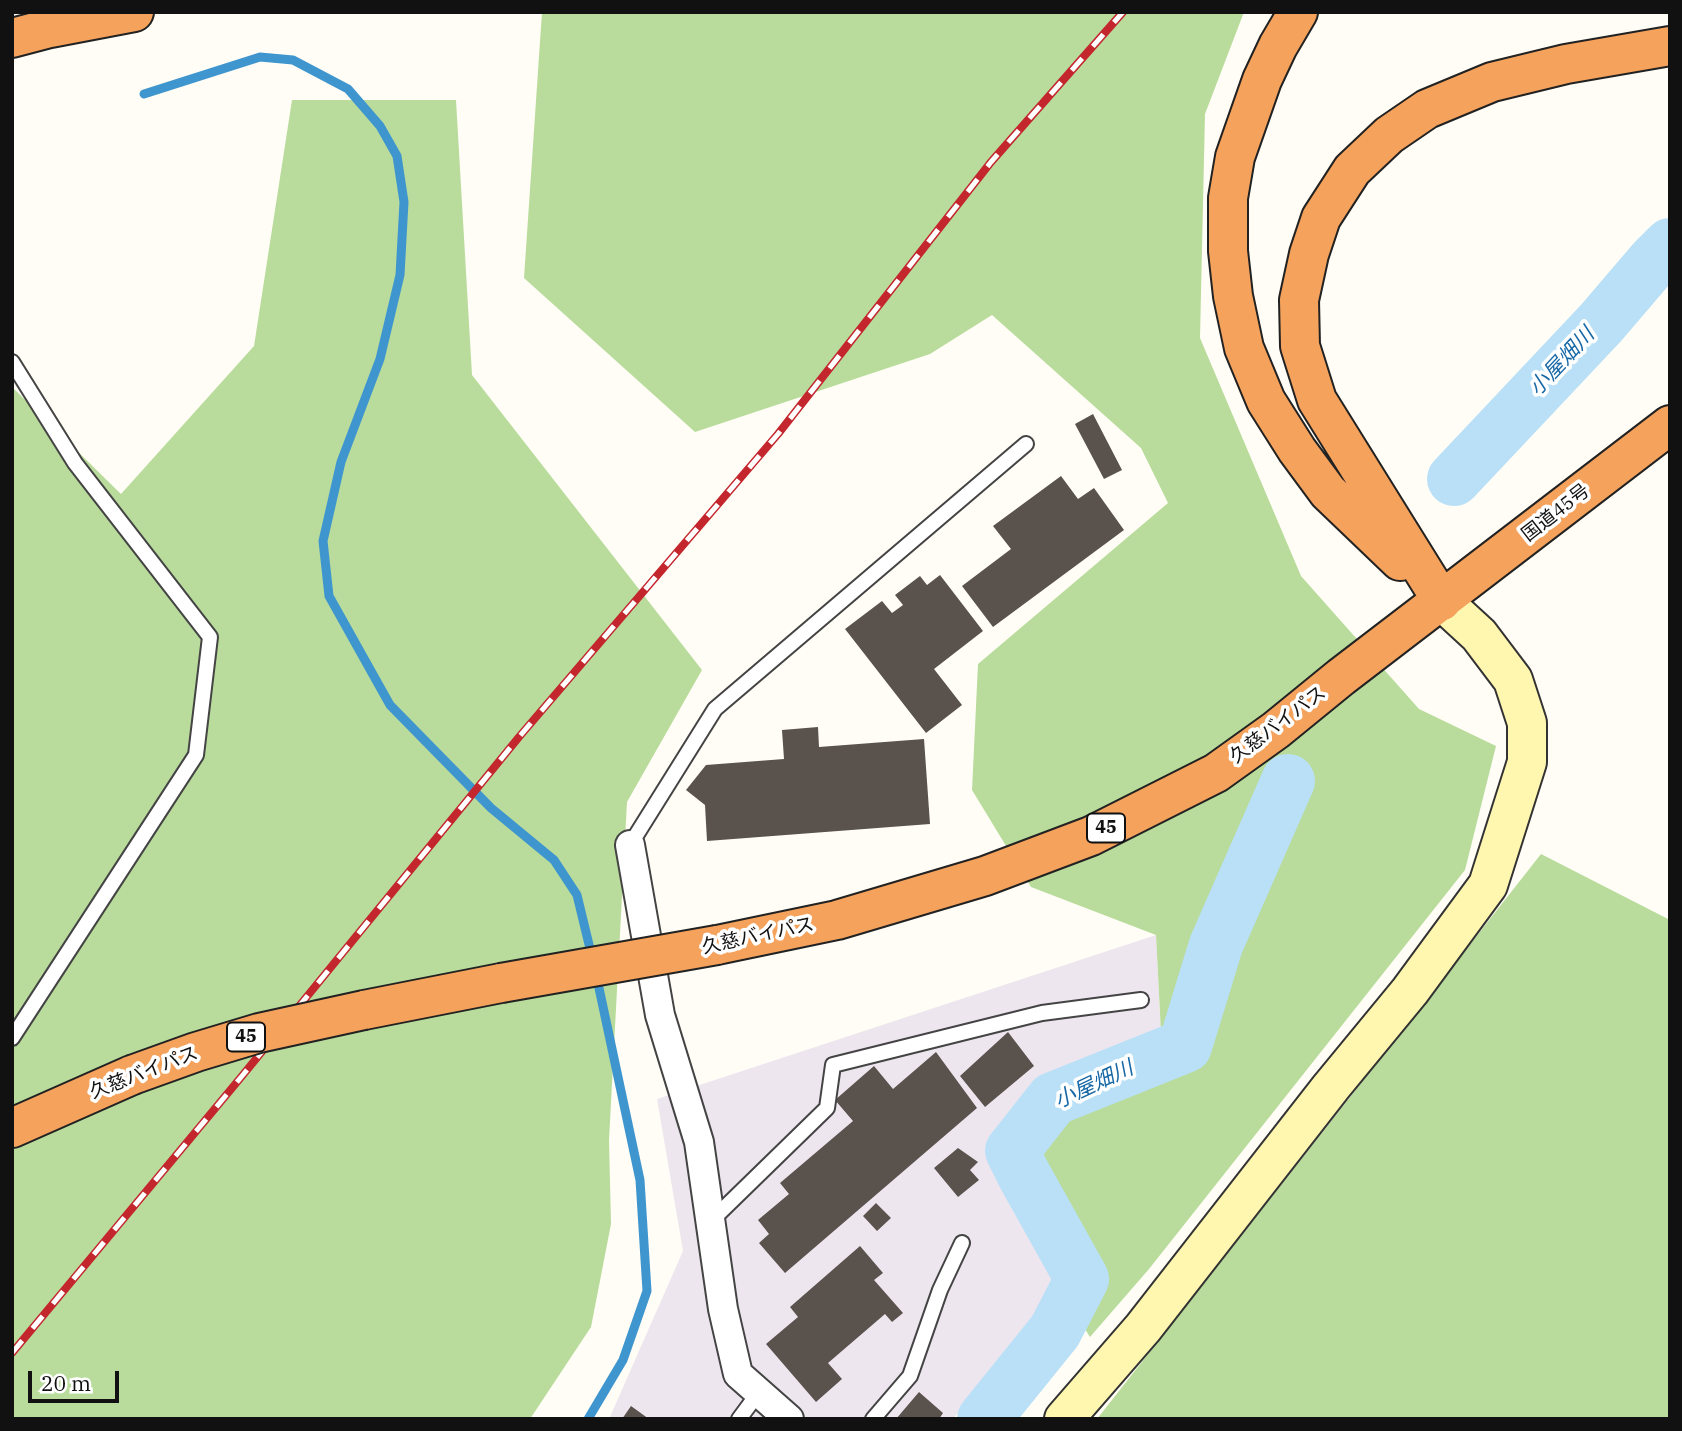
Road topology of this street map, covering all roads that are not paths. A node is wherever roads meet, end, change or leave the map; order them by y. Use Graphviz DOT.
graph roads {
  1 [pos="134,12"];
  2 [pos="1298,12"];
  3 [pos="12,38"];
  4 [pos="1670,46"];
  5 [pos="12,362"];
  6 [pos="1670,425"];
  7 [pos="1026,443"];
  8 [pos="1442,601"];
  9 [pos="630,845"];
  10 [pos="1141,1000"];
  11 [pos="12,1038"];
  12 [pos="14,1123"];
  13 [pos="710,1222"];
  14 [pos="961,1243"];
  15 [pos="759,1392"];
  16 [pos="739,1419"];
  17 [pos="789,1419"];
  18 [pos="873,1419"];
  19 [pos="1064,1419"];
  1 -- 3 [label="highway"];
  2 -- 8 [label="highway"];
  4 -- 8 [label="highway"];
  5 -- 11 [label="lane"];
  6 -- 8 [label="highway, 国道45号 / 45"];
  7 -- 9 [label="lane"];
  8 -- 12 [label="highway, 久慈バイパス / 45, bridge"];
  8 -- 19 [label="street"];
  9 -- 13 [label="street"];
  10 -- 13 [label="lane"];
  13 -- 15 [label="street"];
  14 -- 18 [label="lane"];
  15 -- 16 [label="lane"];
  15 -- 17 [label="street"];
}
